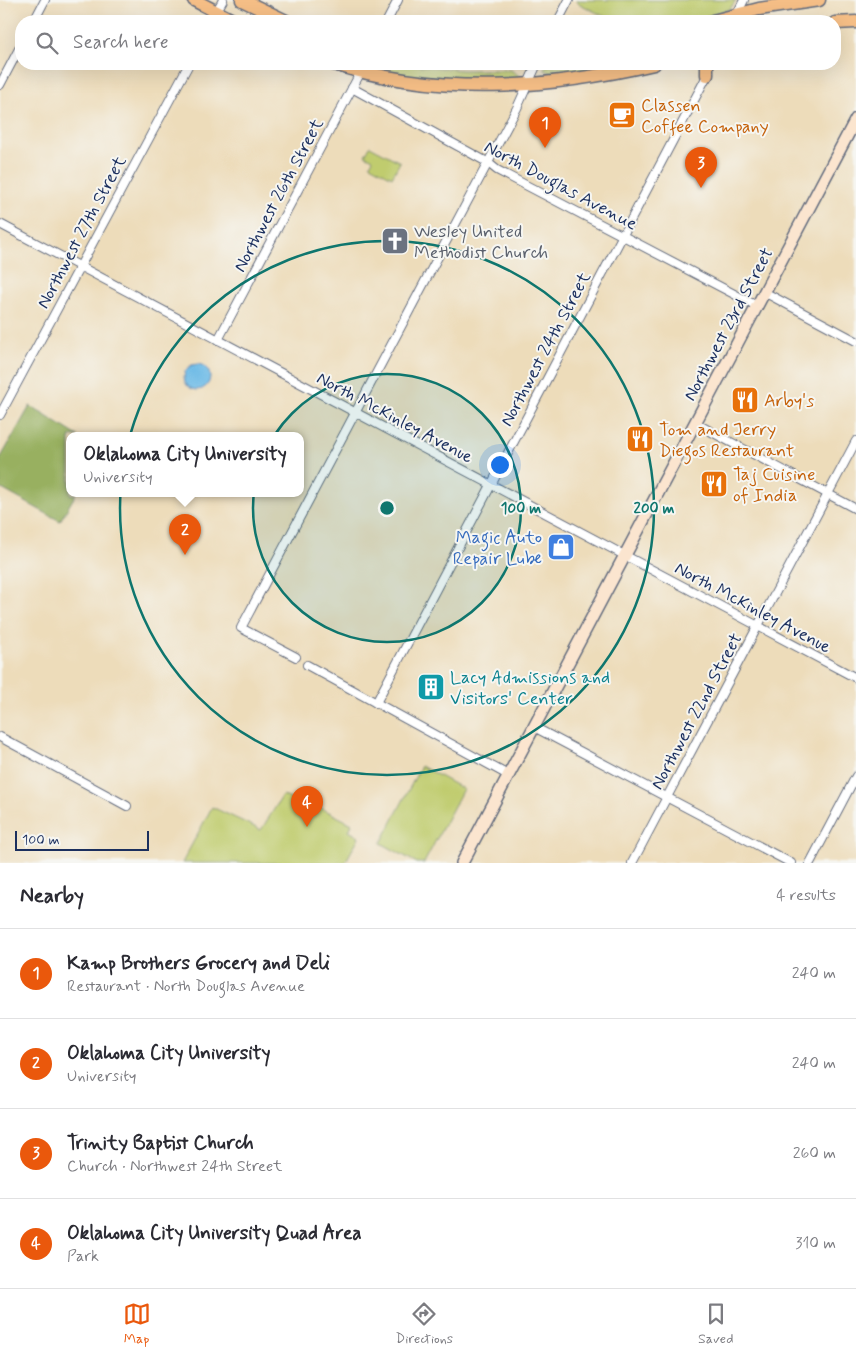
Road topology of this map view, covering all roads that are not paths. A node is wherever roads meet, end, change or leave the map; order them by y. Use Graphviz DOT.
graph roads {
  1 [pos="45,0"];
  2 [pos="194,0"];
  3 [pos="223,0"];
  4 [pos="242,0"];
  5 [pos="398,0"];
  6 [pos="569,0"];
  7 [pos="744,0"];
  8 [pos="819,0"];
  9 [pos="795,1"];
  10 [pos="37,15"];
  11 [pos="212,15"];
  12 [pos="215,15"];
  13 [pos="273,15"];
  14 [pos="390,15"];
  15 [pos="561,15"];
  16 [pos="736,15"];
  17 [pos="746,15"];
  18 [pos="856,22"];
  19 [pos="841,23"];
  20 [pos="15,56"];
  21 [pos="186,70"];
  22 [pos="362,70"];
  23 [pos="369,70"];
  24 [pos="535,70"];
  25 [pos="627,70"];
  26 [pos="707,70"];
  27 [pos="0,85"];
  28 [pos="527,85"];
  29 [pos="352,88"];
  30 [pos="855,125"];
  31 [pos="488,162"];
  32 [pos="0,224"];
  33 [pos="623,236"];
  34 [pos="80,266"];
  35 [pos="764,292"];
  36 [pos="757,306"];
  37 [pos="218,340"];
  38 [pos="856,341"];
  39 [pos="355,412"];
  40 [pos="0,415"];
  41 [pos="695,423"];
  42 [pos="856,441"];
  43 [pos="490,485"];
  44 [pos="828,494"];
  45 [pos="856,509"];
  46 [pos="624,556"];
  47 [pos="758,627"];
  48 [pos="296,657"];
  49 [pos="307,665"];
  50 [pos="856,678"];
  51 [pos="376,703"];
  52 [pos="534,727"];
  53 [pos="0,738"];
  54 [pos="508,775"];
  55 [pos="856,776"];
  56 [pos="667,798"];
  57 [pos="128,806"];
  58 [pos="462,863"];
  59 [pos="632,863"];
  60 [pos="792,863"];
  61 [pos="810,863"];
  1 -- 10 [label="street"];
  2 -- 11 [label="main road"];
  3 -- 12 [label="street"];
  4 -- 13 [label="main road"];
  5 -- 14 [label="street"];
  6 -- 15 [label="street"];
  7 -- 16 [label="street"];
  8 -- 9 [label="main road"];
  9 -- 17 [label="main road"];
  18 -- 19 [label="main road"];
  20 -- 27 [label="street"];
  21 -- 34 [label="street, Northwest 27th Street"];
  22 -- 29 [label="street, Northwest 26th Street"];
  23 -- 28 [label="main road"];
  24 -- 28 [label="street"];
  25 -- 28 [label="main road"];
  26 -- 33 [label="street, Northwest 24th Street"];
  28 -- 31 [label="street"];
  29 -- 31 [label="street, North Douglas Avenue"];
  29 -- 37 [label="street, Northwest 26th Street"];
  30 -- 35 [label="main road, Northwest 23rd Street"];
  31 -- 33 [label="street, North Douglas Avenue"];
  31 -- 39 [label="street"];
  32 -- 34 [label="street, North McKinley Avenue"];
  33 -- 36 [label="street, North Douglas Avenue"];
  33 -- 43 [label="street, Northwest 24th Street"];
  34 -- 37 [label="street, North McKinley Avenue"];
  34 -- 40 [label="street, Northwest 27th Street"];
  35 -- 36 [label="main road, Northwest 23rd Street"];
  35 -- 38 [label="street"];
  36 -- 41 [label="main road, Northwest 23rd Street"];
  37 -- 39 [label="street, North McKinley Avenue"];
  39 -- 43 [label="street, North McKinley Avenue"];
  39 -- 48 [label="street"];
  41 -- 44 [label="street"];
  41 -- 46 [label="main road, Northwest 23rd Street"];
  42 -- 44 [label="street, Northwest 22nd Street"];
  43 -- 46 [label="street, North McKinley Avenue"];
  43 -- 51 [label="street, Northwest 24th Street"];
  44 -- 45 [label="street"];
  44 -- 47 [label="street, Northwest 22nd Street"];
  46 -- 47 [label="street, North McKinley Avenue"];
  46 -- 52 [label="main road, Northwest 23rd Street"];
  47 -- 50 [label="street, North McKinley Avenue"];
  47 -- 56 [label="street, Northwest 22nd Street"];
  49 -- 51 [label="street"];
  51 -- 54 [label="street"];
  52 -- 54 [label="main road, Northwest 23rd Street"];
  52 -- 56 [label="street"];
  53 -- 57 [label="street"];
  54 -- 58 [label="main road, Northwest 23rd Street"];
  55 -- 61 [label="street"];
  56 -- 59 [label="street, Northwest 22nd Street"];
  56 -- 60 [label="street"];
}
